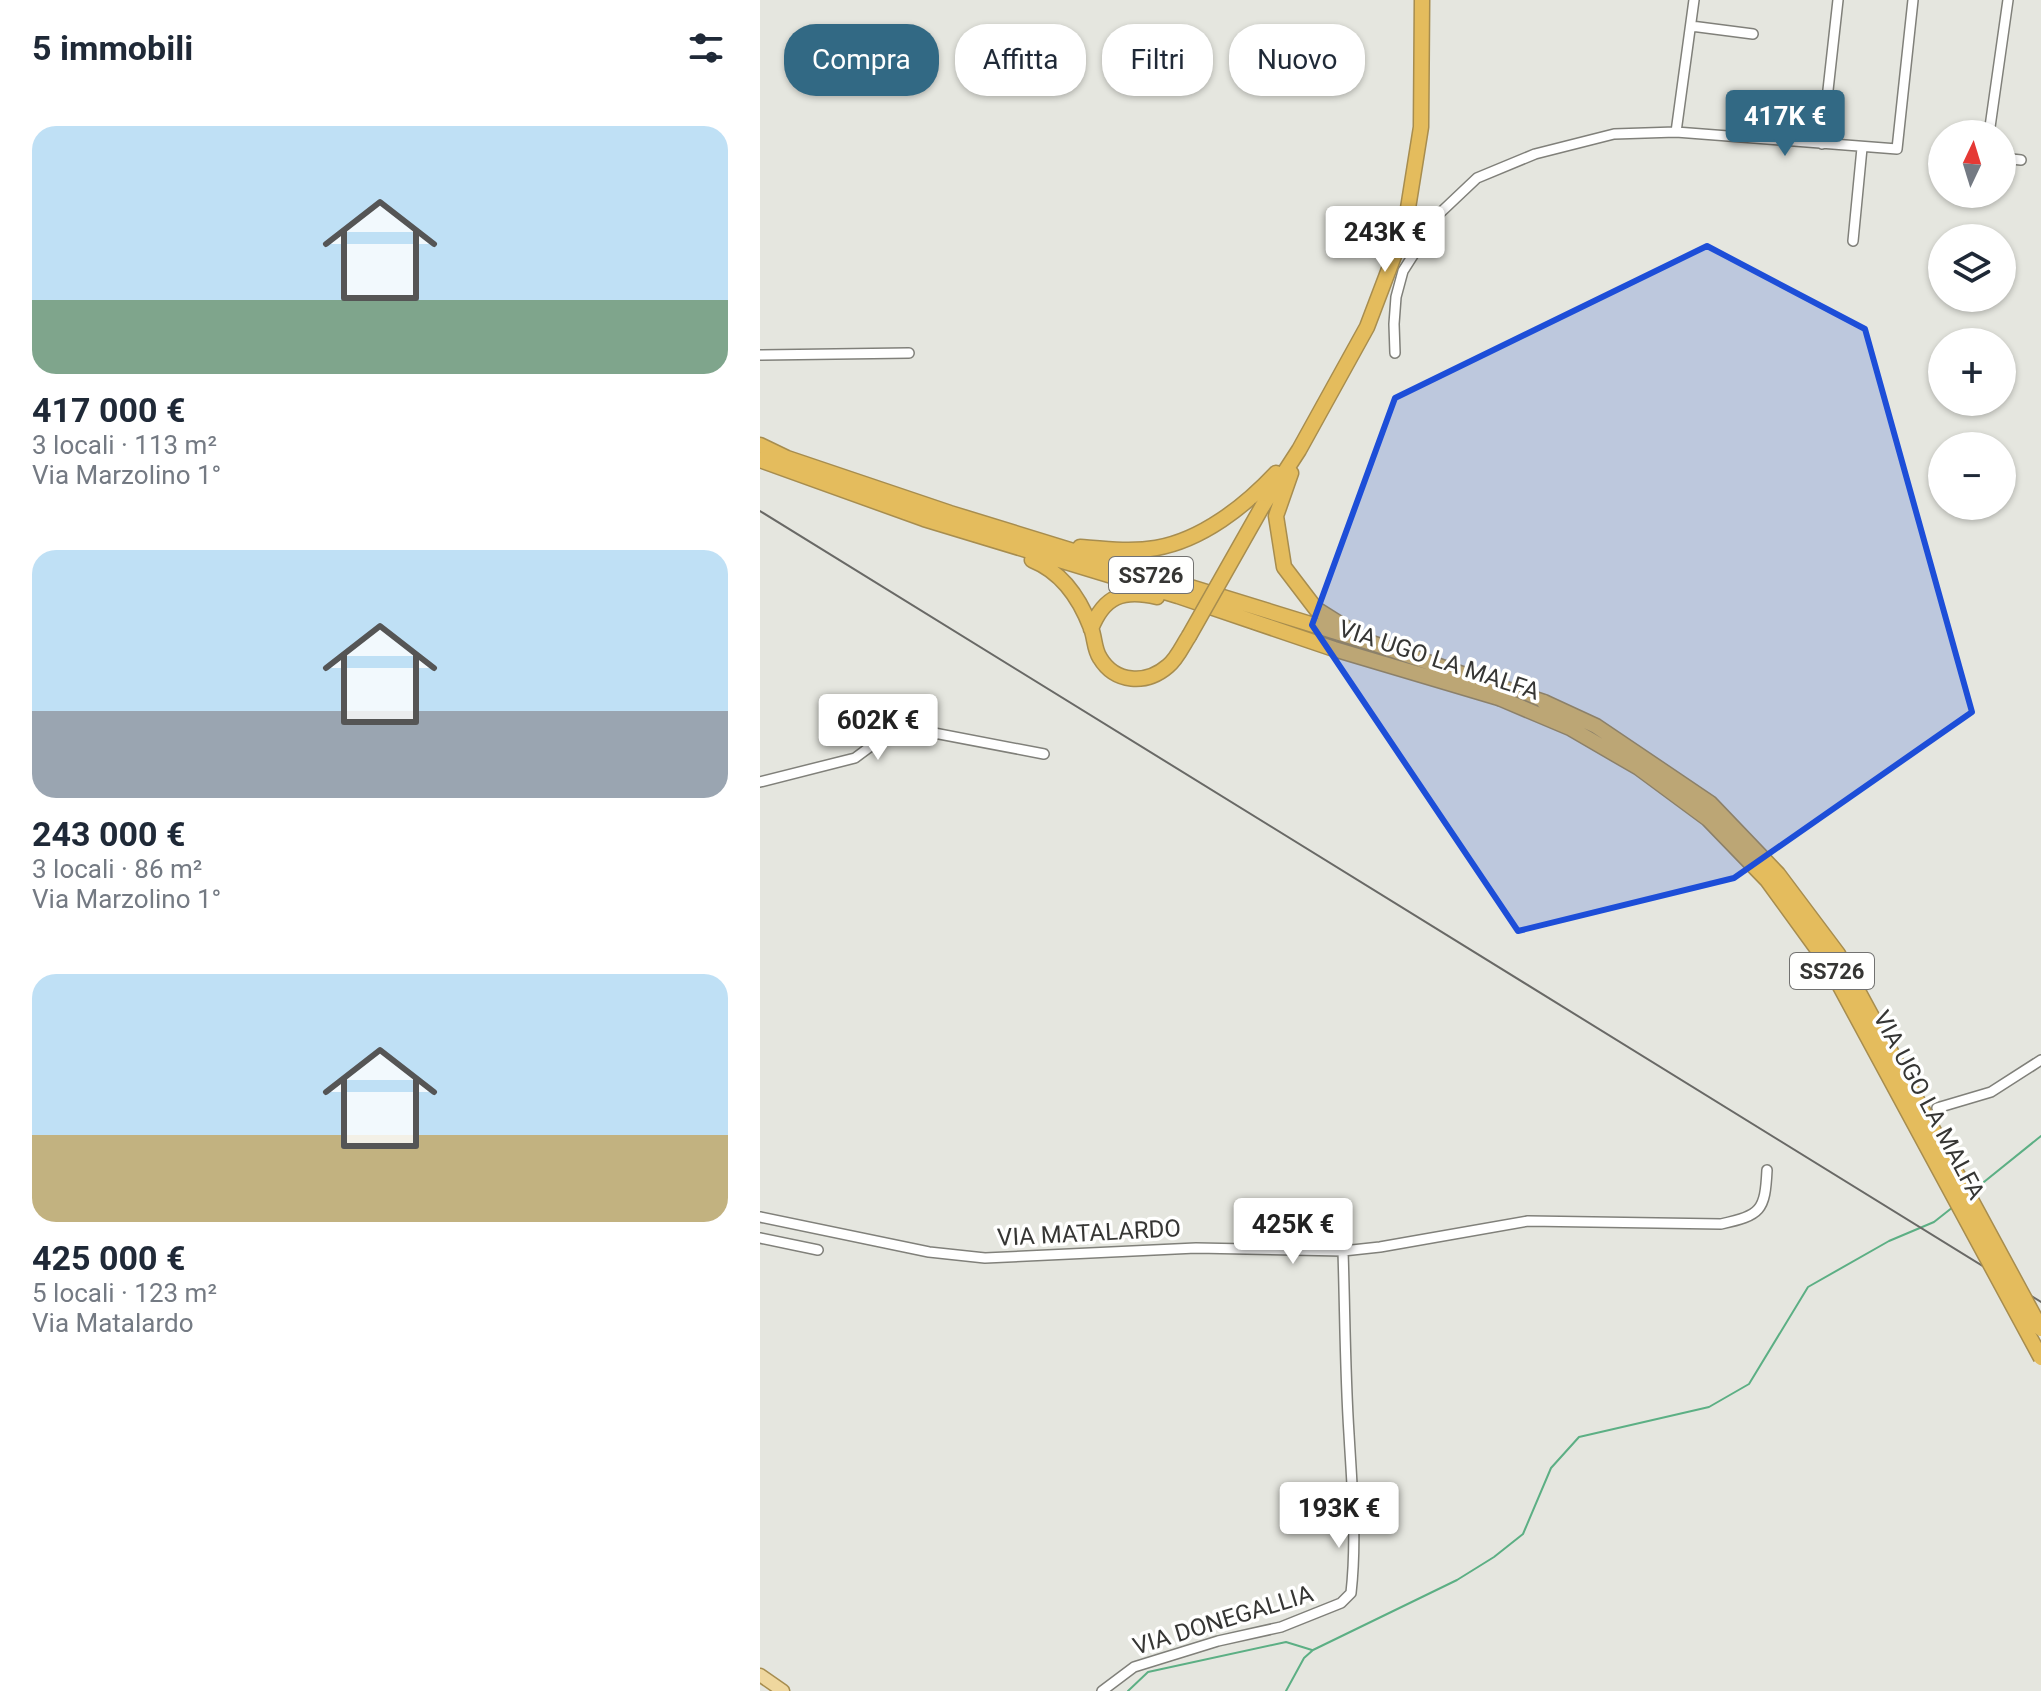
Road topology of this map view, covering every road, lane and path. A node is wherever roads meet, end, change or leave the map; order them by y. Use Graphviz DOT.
graph roads {
  1 [pos="1422,0"];
  2 [pos="1694,0"];
  3 [pos="1838,0"];
  4 [pos="1913,0"];
  5 [pos="2008,0"];
  6 [pos="1691,26"];
  7 [pos="1753,34"];
  8 [pos="1991,120"];
  9 [pos="1676,132"];
  10 [pos="1822,144"];
  11 [pos="1862,148"];
  12 [pos="2016,159"];
  13 [pos="2021,160"];
  14 [pos="1853,241"];
  15 [pos="909,353"];
  16 [pos="1395,353"];
  17 [pos="760,355"];
  18 [pos="760,445"];
  19 [pos="1299,450"];
  20 [pos="760,460"];
  21 [pos="924,519"];
  22 [pos="1056,546"];
  23 [pos="1178,596"];
  24 [pos="1091,629"];
  25 [pos="1372,643"];
  26 [pos="1044,754"];
  27 [pos="760,782"];
  28 [pos="2041,1060"];
  29 [pos="1937,1108"];
  30 [pos="1767,1170"];
  31 [pos="760,1217"];
  32 [pos="760,1238"];
  33 [pos="818,1250"];
  34 [pos="1343,1251"];
  35 [pos="2041,1329"];
  36 [pos="2041,1358"];
  37 [pos="760,1675"];
  38 [pos="783,1691"];
  39 [pos="1102,1691"];
  1 -- 19 [label="highway"];
  2 -- 6 [label="street"];
  3 -- 10 [label="street"];
  4 -- 11 [label="street"];
  5 -- 8 [label="street"];
  6 -- 7 [label="street"];
  6 -- 9 [label="street"];
  9 -- 10 [label="street"];
  9 -- 16 [label="street"];
  10 -- 11 [label="street"];
  11 -- 14 [label="street"];
  12 -- 13 [label="street"];
  15 -- 17 [label="street"];
  18 -- 22 [label="highway, VIA UGO LA MALFA / SS726"];
  19 -- 22 [label="highway"];
  19 -- 24 [label="highway, bridge"];
  19 -- 25 [label="highway"];
  20 -- 21 [label="highway, VIA UGO LA MALFA / SS726"];
  21 -- 23 [label="highway, VIA UGO LA MALFA / SS726"];
  21 -- 24 [label="highway"];
  22 -- 25 [label="highway, VIA UGO LA MALFA / SS726"];
  23 -- 24 [label="highway"];
  23 -- 36 [label="highway, VIA UGO LA MALFA / SS726, bridge"];
  25 -- 35 [label="highway, VIA UGO LA MALFA / SS726, bridge"];
  26 -- 27 [label="street"];
  28 -- 29 [label="street"];
  30 -- 34 [label="street, VIA MATALARDO"];
  31 -- 34 [label="street, VIA MATALARDO"];
  32 -- 33 [label="street"];
  34 -- 39 [label="street, VIA DONEGALLIA"];
  37 -- 38 [label="main road"];
}
